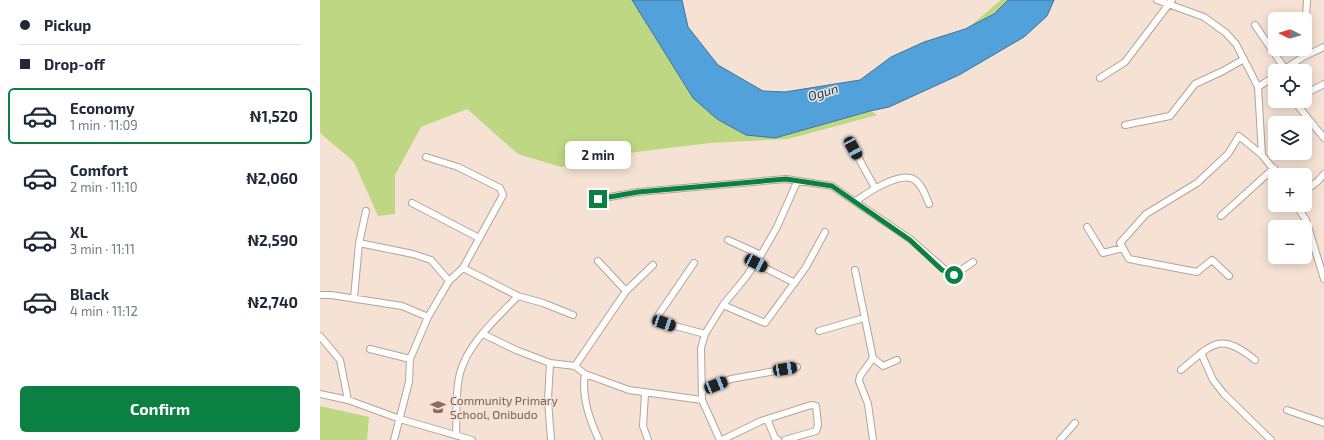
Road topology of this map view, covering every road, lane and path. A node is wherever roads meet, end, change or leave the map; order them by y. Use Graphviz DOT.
graph roads {
  1 [pos="1157,0"];
  2 [pos="1307,0"];
  3 [pos="1172,2"];
  4 [pos="1306,12"];
  5 [pos="1255,25"];
  6 [pos="1324,47"];
  7 [pos="1303,57"];
  8 [pos="1244,59"];
  9 [pos="1280,64"];
  10 [pos="1293,64"];
  11 [pos="1100,78"];
  12 [pos="1268,81"];
  13 [pos="1324,84"];
  14 [pos="1258,87"];
  15 [pos="1312,90"];
  16 [pos="1300,108"];
  17 [pos="1125,124"];
  18 [pos="1323,136"];
  19 [pos="853,148"];
  20 [pos="1262,155"];
  21 [pos="426,157"];
  22 [pos="1274,168"];
  23 [pos="1268,173"];
  24 [pos="1324,174"];
  25 [pos="1318,181"];
  26 [pos="797,182"];
  27 [pos="1312,186"];
  28 [pos="1324,186"];
  29 [pos="875,188"];
  30 [pos="598,199"];
  31 [pos="856,202"];
  32 [pos="412,203"];
  33 [pos="929,204"];
  34 [pos="366,211"];
  35 [pos="1301,212"];
  36 [pos="1221,216"];
  37 [pos="1087,227"];
  38 [pos="825,232"];
  39 [pos="479,238"];
  40 [pos="728,240"];
  41 [pos="359,243"];
  42 [pos="1123,248"];
  43 [pos="761,255"];
  44 [pos="598,261"];
  45 [pos="973,262"];
  46 [pos="694,263"];
  47 [pos="756,263"];
  48 [pos="653,265"];
  49 [pos="1322,267"];
  50 [pos="463,268"];
  51 [pos="855,270"];
  52 [pos="1229,276"];
  53 [pos="1324,279"];
  54 [pos="449,281"];
  55 [pos="795,283"];
  56 [pos="626,291"];
  57 [pos="320,295"];
  58 [pos="518,296"];
  59 [pos="354,298"];
  60 [pos="723,305"];
  61 [pos="573,315"];
  62 [pos="428,317"];
  63 [pos="864,318"];
  64 [pos="819,331"];
  65 [pos="483,334"];
  66 [pos="705,334"];
  67 [pos="320,336"];
  68 [pos="370,349"];
  69 [pos="1201,353"];
  70 [pos="874,358"];
  71 [pos="410,359"];
  72 [pos="897,360"];
  73 [pos="1255,360"];
  74 [pos="550,363"];
  75 [pos="575,366"];
  76 [pos="797,367"];
  77 [pos="1181,370"];
  78 [pos="585,374"];
  79 [pos="702,391"];
  80 [pos="320,394"];
  81 [pos="645,394"];
  82 [pos="348,400"];
  83 [pos="702,400"];
  84 [pos="1286,410"];
  85 [pos="400,419"];
  86 [pos="767,419"];
  87 [pos="1075,423"];
  88 [pos="1324,423"];
  89 [pos="456,435"];
  90 [pos="394,440"];
  91 [pos="472,440"];
  92 [pos="551,440"];
  93 [pos="599,440"];
  94 [pos="648,440"];
  95 [pos="721,440"];
  96 [pos="778,440"];
  97 [pos="785,440"];
  98 [pos="873,440"];
  99 [pos="1060,440"];
  100 [pos="1271,440"];
  1 -- 3 [label="street"];
  2 -- 4 [label="street"];
  3 -- 8 [label="street"];
  3 -- 11 [label="street"];
  5 -- 9 [label="street"];
  6 -- 7 [label="street"];
  7 -- 10 [label="street"];
  8 -- 14 [label="street"];
  8 -- 17 [label="street"];
  12 -- 14 [label="street"];
  13 -- 15 [label="street"];
  14 -- 20 [label="street"];
  16 -- 18 [label="street"];
  19 -- 29 [label="street"];
  20 -- 22 [label="street"];
  20 -- 42 [label="street"];
  21 -- 39 [label="street"];
  23 -- 36 [label="street"];
  24 -- 25 [label="street"];
  25 -- 27 [label="street"];
  25 -- 28 [label="street"];
  26 -- 30 [label="street"];
  26 -- 31 [label="street"];
  26 -- 43 [label="street"];
  29 -- 31 [label="street"];
  29 -- 33 [label="street"];
  31 -- 45 [label="street"];
  32 -- 39 [label="street"];
  34 -- 41 [label="street"];
  35 -- 49 [label="street"];
  37 -- 42 [label="street"];
  38 -- 55 [label="street"];
  39 -- 50 [label="street"];
  40 -- 43 [label="street"];
  41 -- 54 [label="street"];
  41 -- 59 [label="street"];
  42 -- 52 [label="street"];
  43 -- 47 [label="street"];
  44 -- 56 [label="street"];
  46 -- 66 [label="street"];
  47 -- 55 [label="street"];
  47 -- 60 [label="street"];
  48 -- 56 [label="street"];
  49 -- 53 [label="street"];
  50 -- 54 [label="street"];
  50 -- 58 [label="street"];
  51 -- 63 [label="street"];
  54 -- 62 [label="street"];
  55 -- 60 [label="street"];
  56 -- 75 [label="street"];
  57 -- 59 [label="street"];
  58 -- 61 [label="street"];
  58 -- 65 [label="street"];
  59 -- 62 [label="street"];
  60 -- 66 [label="street"];
  62 -- 71 [label="street"];
  63 -- 64 [label="street"];
  63 -- 70 [label="street"];
  65 -- 74 [label="street"];
  65 -- 89 [label="street"];
  66 -- 79 [label="street"];
  67 -- 82 [label="street"];
  68 -- 71 [label="street"];
  69 -- 73 [label="street"];
  69 -- 77 [label="street"];
  69 -- 100 [label="street"];
  70 -- 72 [label="street"];
  70 -- 98 [label="street"];
  71 -- 85 [label="street"];
  74 -- 75 [label="street"];
  74 -- 92 [label="street"];
  75 -- 78 [label="street"];
  76 -- 79 [label="street"];
  78 -- 81 [label="street"];
  78 -- 93 [label="street"];
  79 -- 83 [label="street"];
  80 -- 82 [label="street"];
  81 -- 83 [label="street"];
  81 -- 94 [label="street"];
  82 -- 85 [label="street"];
  83 -- 95 [label="street"];
  84 -- 88 [label="street"];
  85 -- 89 [label="street"];
  85 -- 90 [label="street"];
  86 -- 95 [label="street"];
  86 -- 96 [label="street"];
  86 -- 97 [label="street"];
  87 -- 99 [label="street"];
  89 -- 91 [label="street"];
}
